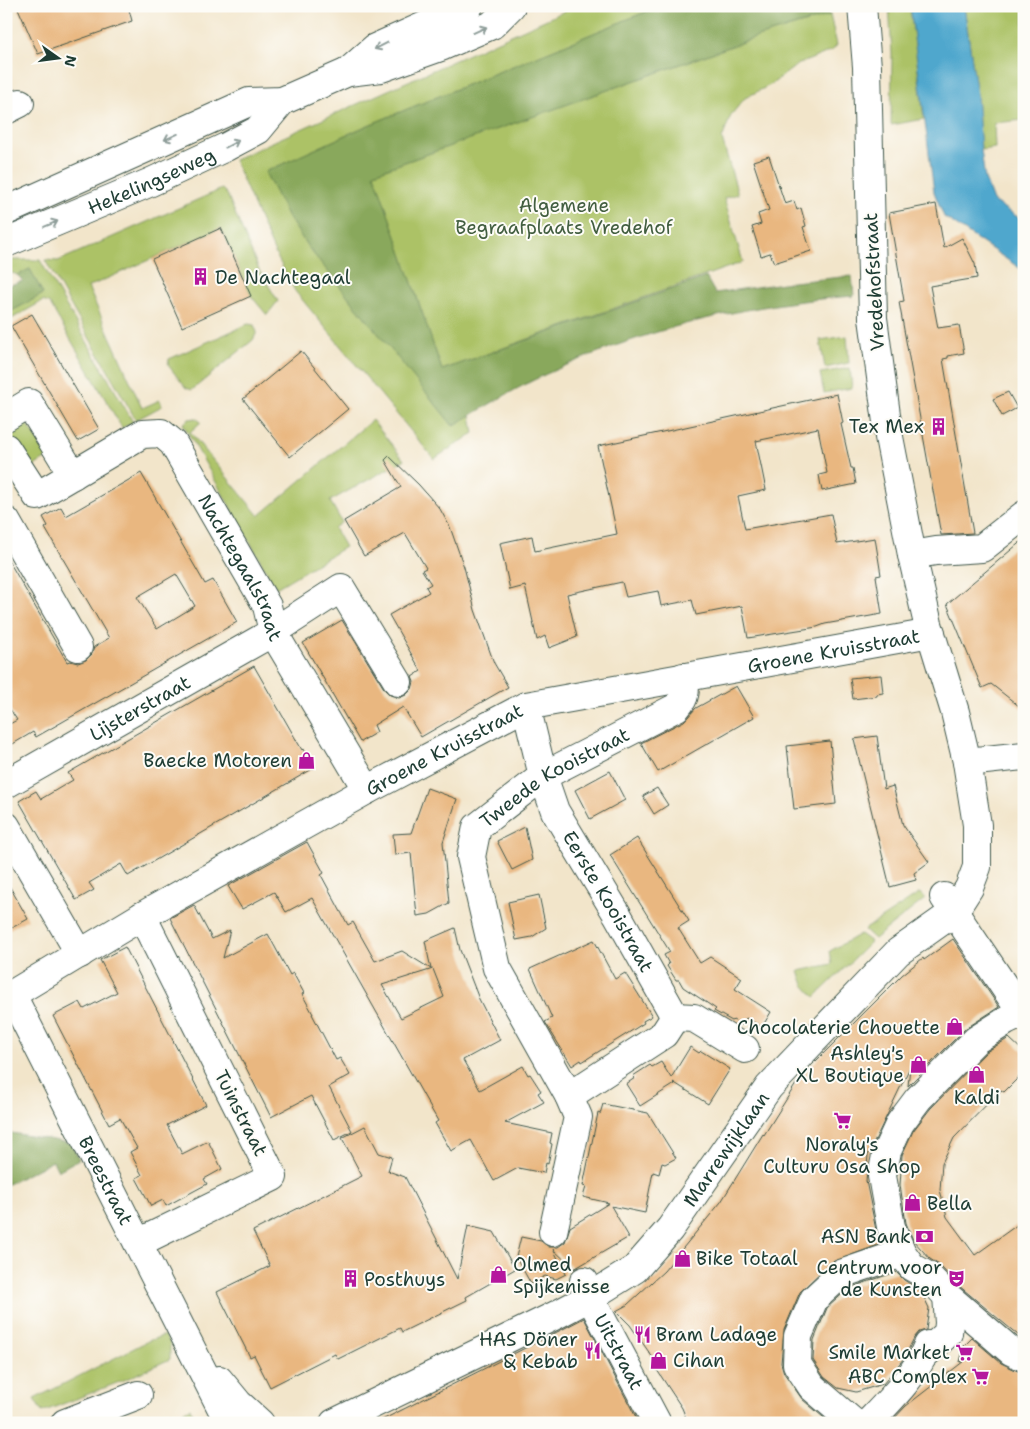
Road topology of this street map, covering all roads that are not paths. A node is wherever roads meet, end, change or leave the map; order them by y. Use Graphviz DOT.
graph roads {
  1 [pos="511,6"];
  2 [pos="862,6"];
  3 [pos="452,10"];
  4 [pos="414,17"];
  5 [pos="443,46"];
  6 [pos="348,72"];
  7 [pos="282,101"];
  8 [pos="6,211"];
  9 [pos="6,244"];
  10 [pos="6,417"];
  11 [pos="6,448"];
  12 [pos="73,475"];
  13 [pos="37,496"];
  14 [pos="6,514"];
  15 [pos="6,522"];
  16 [pos="1016,529"];
  17 [pos="912,555"];
  18 [pos="273,632"];
  19 [pos="931,633"];
  20 [pos="78,647"];
  21 [pos="683,677"];
  22 [pos="398,682"];
  23 [pos="526,706"];
  24 [pos="1024,756"];
  25 [pos="967,762"];
  26 [pos="542,776"];
  27 [pos="6,784"];
  28 [pos="367,790"];
  29 [pos="8,834"];
  30 [pos="948,904"];
  31 [pos="142,916"];
  32 [pos="80,954"];
  33 [pos="9,997"];
  34 [pos="1022,1015"];
  35 [pos="674,1017"];
  36 [pos="745,1050"];
  37 [pos="569,1096"];
  38 [pos="553,1232"];
  39 [pos="138,1243"];
  40 [pos="902,1253"];
  41 [pos="586,1288"];
  42 [pos="939,1298"];
  43 [pos="1024,1357"];
  44 [pos="200,1365"];
  45 [pos="138,1395"];
  46 [pos="848,1417"];
  47 [pos="65,1423"];
  48 [pos="229,1423"];
  49 [pos="260,1423"];
  50 [pos="334,1423"];
  51 [pos="658,1423"];
  52 [pos="868,1423"];
  5 -- 1 [label="street, Hekelingseweg, one-way"];
  2 -- 17 [label="street, Vredehofstraat"];
  3 -- 4 [label="street, Hekelingseweg"];
  3 -- 5 [label="street"];
  4 -- 5 [label="street"];
  4 -- 6 [label="street, Hekelingseweg, one-way"];
  5 -- 6 [label="street, Hekelingseweg"];
  6 -- 7 [label="street, Hekelingseweg"];
  7 -- 8 [label="street, Hekelingseweg, one-way"];
  9 -- 7 [label="street, Hekelingseweg, one-way"];
  10 -- 12 [label="street"];
  11 -- 13 [label="street"];
  12 -- 13 [label="street, Nachtegaalstraat"];
  12 -- 18 [label="street, Nachtegaalstraat"];
  13 -- 14 [label="street, Nachtegaalstraat"];
  15 -- 20 [label="street"];
  16 -- 17 [label="street"];
  17 -- 19 [label="street, Vredehofstraat"];
  18 -- 22 [label="street, Lijsterstraat"];
  18 -- 27 [label="street, Lijsterstraat"];
  18 -- 28 [label="street, Nachtegaalstraat"];
  19 -- 21 [label="street, Groene Kruisstraat"];
  19 -- 25 [label="street, Marrewijklaan"];
  21 -- 23 [label="street, Groene Kruisstraat"];
  21 -- 26 [label="street, Tweede Kooistraat"];
  23 -- 26 [label="street, Eerste Kooistraat"];
  23 -- 28 [label="street, Groene Kruisstraat"];
  24 -- 25 [label="street"];
  25 -- 30 [label="street, Marrewijklaan"];
  26 -- 35 [label="street, Eerste Kooistraat"];
  26 -- 37 [label="street, Tweede Kooistraat"];
  28 -- 31 [label="street, Groene Kruisstraat"];
  29 -- 32 [label="street"];
  30 -- 34 [label="street"];
  30 -- 41 [label="street, Marrewijklaan"];
  31 -- 32 [label="street, Groene Kruisstraat"];
  31 -- 39 [label="street, Tuinstraat"];
  32 -- 33 [label="street, Groene Kruisstraat"];
  33 -- 39 [label="street, Breestraat"];
  34 -- 40 [label="street"];
  35 -- 36 [label="street"];
  35 -- 37 [label="street"];
  37 -- 38 [label="street, Tweede Kooistraat"];
  39 -- 44 [label="street, Breestraat"];
  40 -- 42 [label="street"];
  40 -- 46 [label="street"];
  41 -- 50 [label="street, Marrewijklaan"];
  41 -- 51 [label="street, Uitstraat"];
  42 -- 43 [label="street"];
  42 -- 52 [label="street"];
  44 -- 48 [label="street, Breestraat"];
  44 -- 49 [label="street, Breestraat"];
  45 -- 47 [label="street"];
}
